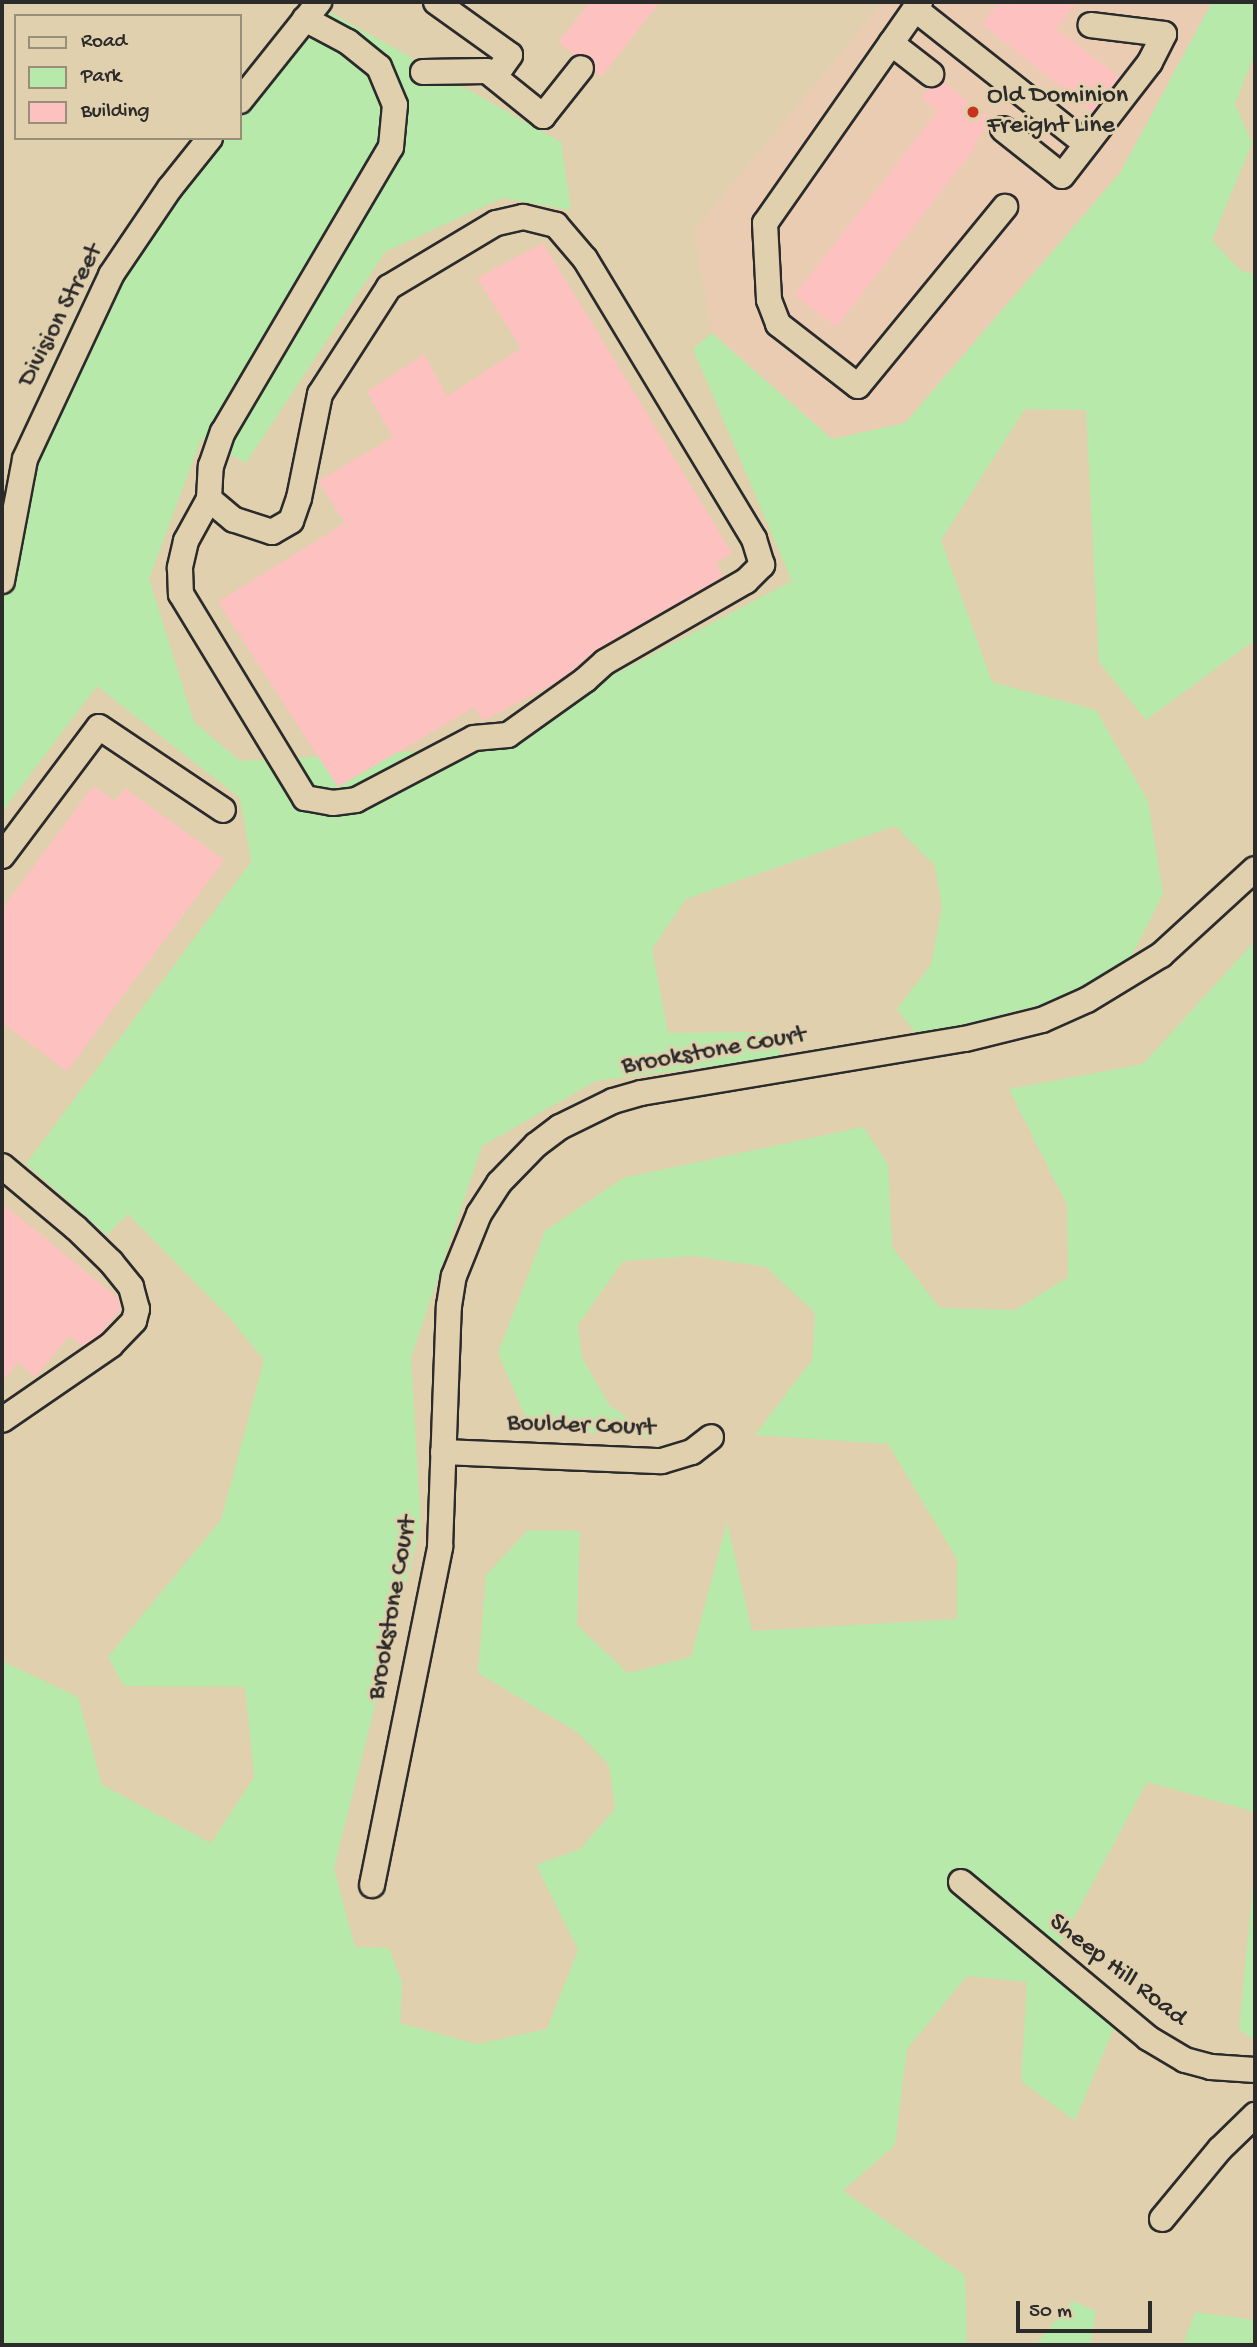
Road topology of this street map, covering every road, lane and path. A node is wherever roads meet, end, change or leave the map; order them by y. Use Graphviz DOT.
graph roads {
  1 [pos="436,2"];
  2 [pos="917,5"];
  3 [pos="312,10"];
  4 [pos="1091,25"];
  5 [pos="891,43"];
  6 [pos="581,68"];
  7 [pos="424,72"];
  8 [pos="930,74"];
  9 [pos="496,75"];
  10 [pos="242,99"];
  11 [pos="1003,129"];
  12 [pos="208,140"];
  13 [pos="1086,145"];
  14 [pos="1004,206"];
  15 [pos="209,499"];
  16 [pos="2,581"];
  17 [pos="223,810"];
  18 [pos="2,856"];
  19 [pos="1255,869"];
  20 [pos="2,1166"];
  21 [pos="2,1420"];
  22 [pos="711,1437"];
  23 [pos="443,1452"];
  24 [pos="961,1882"];
  25 [pos="372,1885"];
  26 [pos="1255,2070"];
  27 [pos="1255,2115"];
  28 [pos="1162,2219"];
  1 -- 9 [label="street"];
  2 -- 5 [label="street"];
  2 -- 13 [label="street"];
  3 -- 10 [label="street"];
  3 -- 15 [label="street"];
  4 -- 13 [label="street"];
  5 -- 8 [label="street"];
  5 -- 14 [label="street"];
  6 -- 9 [label="street"];
  7 -- 9 [label="street"];
  11 -- 13 [label="street"];
  12 -- 16 [label="street, Division Street"];
  15 -- 15 [label="street"];
  17 -- 18 [label="street"];
  19 -- 23 [label="street, Brookstone Court"];
  20 -- 21 [label="street"];
  22 -- 23 [label="street, Boulder Court"];
  23 -- 25 [label="street, Brookstone Court"];
  24 -- 26 [label="street, Sheep Hill Road"];
  27 -- 28 [label="street"];
}
